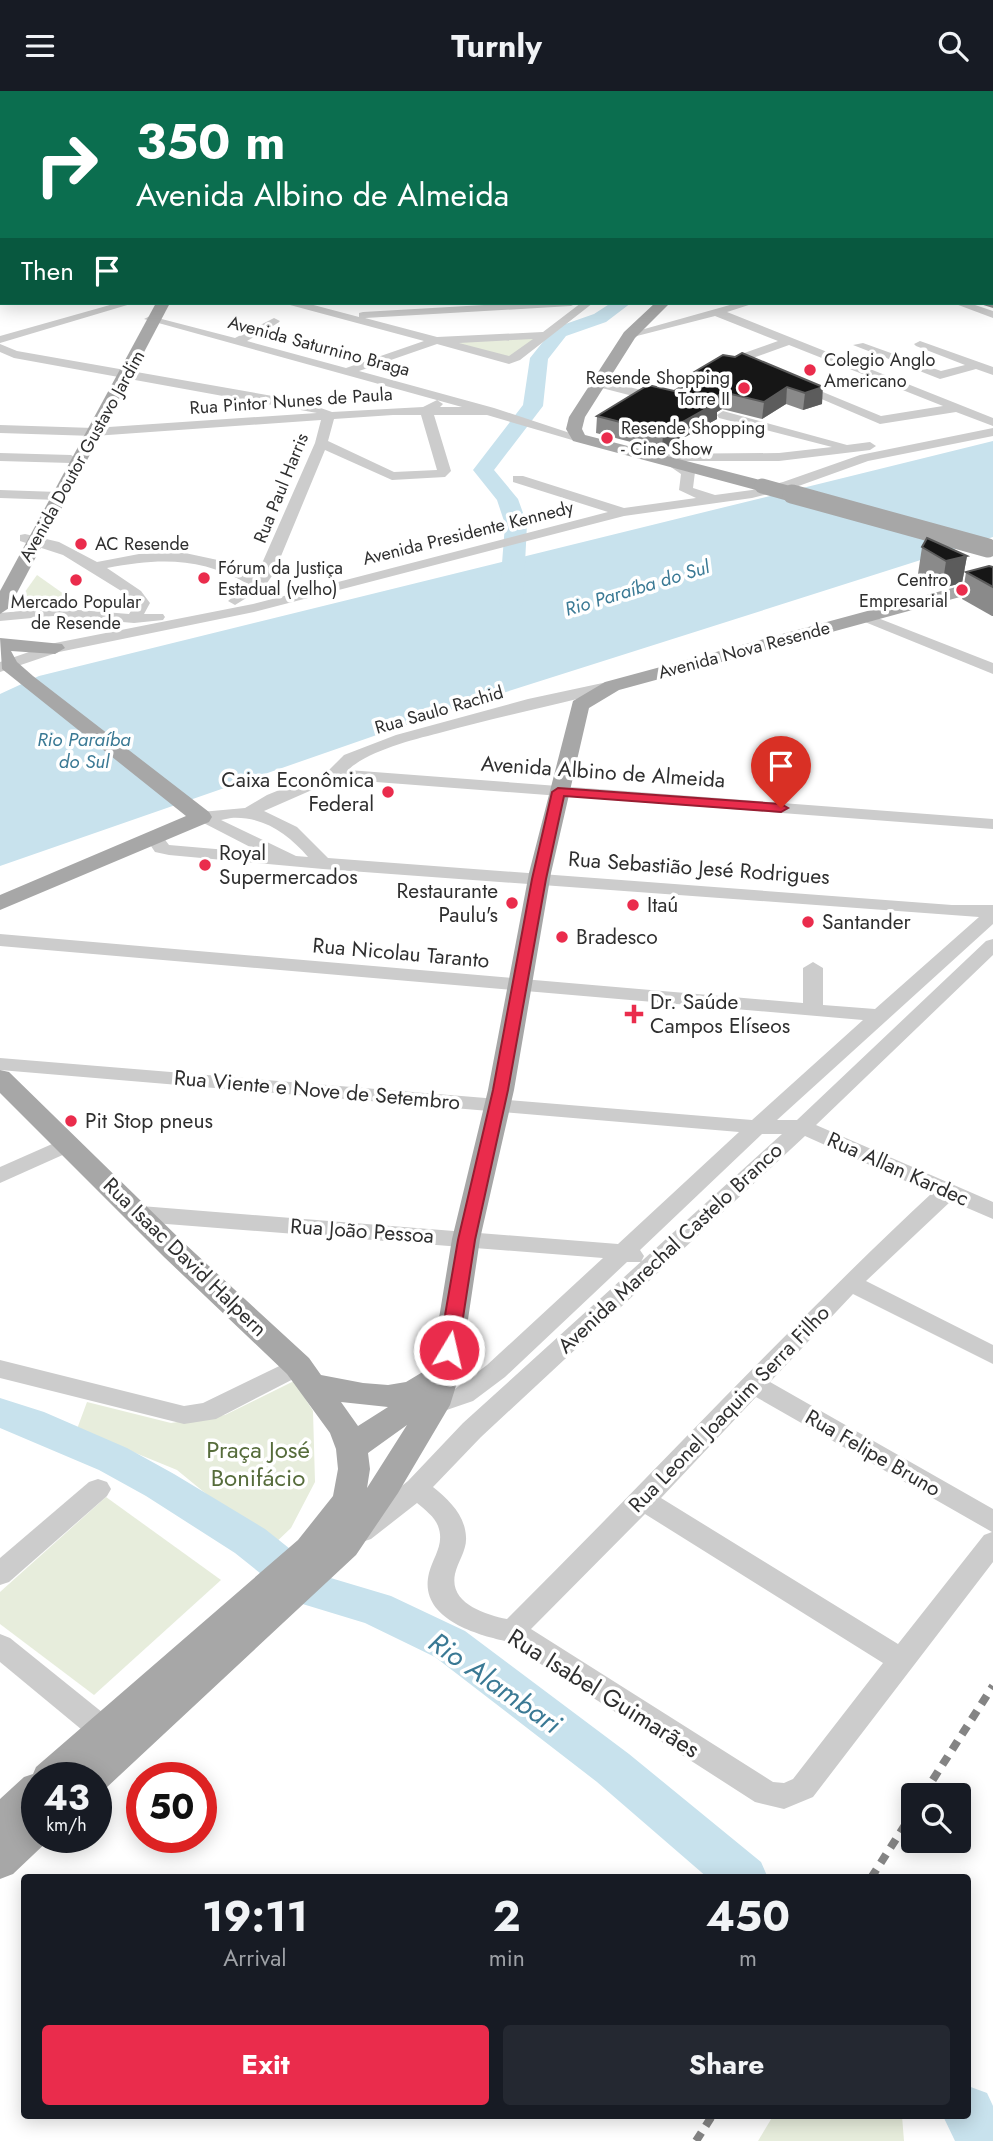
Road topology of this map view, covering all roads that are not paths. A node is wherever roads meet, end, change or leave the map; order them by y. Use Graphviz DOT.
graph roads {
  1 [pos="117,305"];
  2 [pos="157,305"];
  3 [pos="162,305"];
  4 [pos="302,305"];
  5 [pos="537,305"];
  6 [pos="585,305"];
  7 [pos="661,305"];
  8 [pos="743,305"];
  9 [pos="965,305"];
  10 [pos="718,313"];
  11 [pos="993,315"];
  12 [pos="347,316"];
  13 [pos="153,320"];
  14 [pos="274,321"];
  15 [pos="545,335"];
  16 [pos="629,335"];
  17 [pos="0,340"];
  18 [pos="436,341"];
  19 [pos="789,341"];
  20 [pos="237,342"];
  21 [pos="920,344"];
  22 [pos="859,345"];
  23 [pos="0,347"];
  24 [pos="14,354"];
  25 [pos="0,359"];
  26 [pos="977,365"];
  27 [pos="762,371"];
  28 [pos="993,371"];
  29 [pos="124,372"];
  30 [pos="345,372"];
  31 [pos="788,382"];
  32 [pos="598,383"];
  33 [pos="434,395"];
  34 [pos="672,402"];
  35 [pos="958,407"];
  36 [pos="426,410"];
  37 [pos="493,412"];
  38 [pos="329,415"];
  39 [pos="723,415"];
  40 [pos="577,417"];
  41 [pos="993,423"];
  42 [pos="536,424"];
  43 [pos="0,429"];
  44 [pos="90,432"];
  45 [pos="993,432"];
  46 [pos="579,438"];
  47 [pos="321,443"];
  48 [pos="853,448"];
  49 [pos="833,452"];
  50 [pos="0,457"];
  51 [pos="651,457"];
  52 [pos="865,458"];
  53 [pos="71,459"];
  54 [pos="668,461"];
  55 [pos="762,461"];
  56 [pos="800,463"];
  57 [pos="780,468"];
  58 [pos="724,476"];
  59 [pos="518,479"];
  60 [pos="788,485"];
  61 [pos="676,486"];
  62 [pos="0,494"];
  63 [pos="54,496"];
  64 [pos="719,499"];
  65 [pos="625,512"];
  66 [pos="30,538"];
  67 [pos="990,549"];
  68 [pos="94,567"];
  69 [pos="0,582"];
  70 [pos="993,582"];
  71 [pos="258,584"];
  72 [pos="317,592"];
  73 [pos="276,594"];
  74 [pos="246,602"];
  75 [pos="0,608"];
  76 [pos="0,617"];
  77 [pos="865,617"];
  78 [pos="134,619"];
  79 [pos="0,646"];
  80 [pos="55,648"];
  81 [pos="5,666"];
  82 [pos="993,669"];
  83 [pos="612,686"];
  84 [pos="335,774"];
  85 [pos="558,792"];
  86 [pos="193,811"];
  87 [pos="248,813"];
  88 [pos="993,824"];
  89 [pos="154,837"];
  90 [pos="292,861"];
  91 [pos="323,864"];
  92 [pos="539,879"];
  93 [pos="0,904"];
  94 [pos="993,913"];
  95 [pos="0,940"];
  96 [pos="993,945"];
  97 [pos="813,968"];
  98 [pos="519,987"];
  99 [pos="813,1011"];
  100 [pos="882,1016"];
  101 [pos="0,1064"];
  102 [pos="0,1078"];
  103 [pos="497,1105"];
  104 [pos="802,1127"];
  105 [pos="757,1128"];
  106 [pos="68,1144"];
  107 [pos="0,1176"];
  108 [pos="950,1190"];
  109 [pos="993,1211"];
  110 [pos="141,1214"];
  111 [pos="467,1240"];
  112 [pos="625,1252"];
  113 [pos="651,1265"];
  114 [pos="850,1283"];
  115 [pos="993,1355"];
  116 [pos="0,1369"];
  117 [pos="445,1373"];
  118 [pos="306,1375"];
  119 [pos="752,1384"];
  120 [pos="435,1405"];
  121 [pos="352,1449"];
  122 [pos="417,1488"];
  123 [pos="98,1489"];
  124 [pos="643,1500"];
  125 [pos="993,1522"];
  126 [pos="993,1542"];
  127 [pos="327,1553"];
  128 [pos="0,1574"];
  129 [pos="247,1621"];
  130 [pos="512,1631"];
  131 [pos="0,1646"];
  132 [pos="901,1660"];
  133 [pos="103,1730"];
  134 [pos="67,1762"];
  135 [pos="108,1762"];
  136 [pos="21,1803"];
  137 [pos="0,1822"];
  138 [pos="21,1843"];
  139 [pos="0,1862"];
  1 -- 17 [label="street"];
  2 -- 13 [label="main road, Avenida Doutor Gustavo Jardim"];
  3 -- 13 [label="main road, Avenida Doutor Gustavo Jardim"];
  4 -- 12 [label="street"];
  5 -- 12 [label="street"];
  6 -- 15 [label="street"];
  7 -- 16 [label="main road"];
  8 -- 10 [label="street"];
  9 -- 11 [label="street"];
  10 -- 16 [label="street"];
  10 -- 19 [label="street"];
  12 -- 18 [label="street"];
  13 -- 20 [label="street, Avenida Saturnino Braga"];
  13 -- 29 [label="main road, Avenida Doutor Gustavo Jardim"];
  14 -- 20 [label="street"];
  15 -- 18 [label="street"];
  15 -- 18 [label="street"];
  16 -- 32 [label="main road"];
  18 -- 30 [label="street"];
  19 -- 27 [label="street"];
  19 -- 35 [label="street"];
  20 -- 30 [label="street, Avenida Saturnino Braga"];
  21 -- 26 [label="street"];
  22 -- 26 [label="street"];
  23 -- 24 [label="street"];
  24 -- 25 [label="street"];
  24 -- 29 [label="street"];
  26 -- 28 [label="street"];
  29 -- 38 [label="street"];
  29 -- 44 [label="main road, Avenida Doutor Gustavo Jardim"];
  30 -- 33 [label="street, Avenida Saturnino Braga"];
  31 -- 35 [label="street"];
  32 -- 34 [label="street"];
  32 -- 40 [label="main road"];
  33 -- 36 [label="street, Avenida Saturnino Braga"];
  33 -- 37 [label="street, Avenida Saturnino Braga"];
  35 -- 41 [label="street"];
  36 -- 37 [label="street, Rua Pintor Nunes de Paula"];
  36 -- 38 [label="street, Rua Pintor Nunes de Paula"];
  36 -- 47 [label="street"];
  37 -- 42 [label="street, Avenida Saturnino Braga"];
  38 -- 44 [label="street, Rua Pintor Nunes de Paula"];
  38 -- 47 [label="street, Rua Paul Harris"];
  39 -- 48 [label="street"];
  40 -- 42 [label="street, Avenida Saturnino Braga"];
  40 -- 46 [label="main road"];
  41 -- 48 [label="street"];
  42 -- 46 [label="street, Avenida Saturnino Braga"];
  43 -- 44 [label="street, Rua Pintor Nunes de Paula"];
  44 -- 53 [label="main road, Avenida Doutor Gustavo Jardim"];
  44 -- 63 [label="main road, Avenida Doutor Gustavo Jardim"];
  45 -- 52 [label="street"];
  46 -- 51 [label="main road"];
  47 -- 71 [label="street, Rua Paul Harris"];
  48 -- 49 [label="street"];
  49 -- 51 [label="street"];
  49 -- 56 [label="street"];
  50 -- 53 [label="street"];
  51 -- 54 [label="main road"];
  52 -- 56 [label="street"];
  52 -- 60 [label="street, Avenida Presidente Kennedy"];
  53 -- 63 [label="main road, Avenida Doutor Gustavo Jardim"];
  54 -- 58 [label="main road"];
  54 -- 61 [label="street"];
  55 -- 56 [label="street"];
  55 -- 57 [label="street"];
  55 -- 58 [label="street"];
  56 -- 60 [label="street"];
  58 -- 67 [label="main road, bridge"];
  59 -- 65 [label="street"];
  60 -- 64 [label="street, Avenida Presidente Kennedy"];
  61 -- 64 [label="street"];
  61 -- 65 [label="street, Avenida Presidente Kennedy"];
  62 -- 63 [label="street"];
  63 -- 66 [label="main road, Avenida Doutor Gustavo Jardim"];
  64 -- 65 [label="street, Avenida Presidente Kennedy"];
  65 -- 72 [label="street, Avenida Presidente Kennedy"];
  66 -- 68 [label="street"];
  66 -- 69 [label="main road, Avenida Doutor Gustavo Jardim"];
  66 -- 75 [label="main road, Avenida Doutor Gustavo Jardim"];
  68 -- 71 [label="street"];
  68 -- 78 [label="street"];
  70 -- 77 [label="main road, Avenida Nova Resende"];
  71 -- 73 [label="street"];
  71 -- 74 [label="street, Rua Paul Harris"];
  72 -- 73 [label="street, Avenida Presidente Kennedy"];
  72 -- 74 [label="street, Avenida Presidente Kennedy"];
  73 -- 74 [label="street, Avenida Presidente Kennedy"];
  74 -- 78 [label="street, Avenida Presidente Kennedy"];
  74 -- 80 [label="street, Avenida Presidente Kennedy"];
  76 -- 78 [label="street, Avenida Presidente Kennedy"];
  77 -- 82 [label="street"];
  77 -- 83 [label="main road, Avenida Nova Resende"];
  79 -- 80 [label="main road"];
  79 -- 81 [label="main road"];
  80 -- 81 [label="street, Avenida Presidente Kennedy"];
  81 -- 86 [label="main road"];
  83 -- 84 [label="street, Rua Saulo Rachid"];
  83 -- 85 [label="main road, Avenida Nova Resende"];
  84 -- 85 [label="street, Avenida Albino de Almeida"];
  84 -- 87 [label="street, Rua Saulo Rachid"];
  85 -- 88 [label="street, Avenida Albino de Almeida"];
  85 -- 92 [label="main road"];
  86 -- 87 [label="street"];
  86 -- 89 [label="main road"];
  86 -- 90 [label="street, Rua Sebastião Jesé Rodrigues"];
  87 -- 91 [label="street"];
  89 -- 90 [label="street"];
  89 -- 93 [label="main road"];
  90 -- 91 [label="street, Rua Sebastião Jesé Rodrigues"];
  91 -- 92 [label="street, Rua Sebastião Jesé Rodrigues"];
  92 -- 94 [label="street, Rua Sebastião Jesé Rodrigues"];
  92 -- 98 [label="main road"];
  94 -- 100 [label="street, Avenida Marechal Castelo Branco"];
  95 -- 98 [label="street, Rua Nicolau Taranto"];
  96 -- 104 [label="street, Avenida Marechal Castelo Branco"];
  97 -- 99 [label="street"];
  98 -- 99 [label="street, Rua Nicolau Taranto"];
  98 -- 103 [label="main road"];
  99 -- 100 [label="street, Rua Nicolau Taranto"];
  100 -- 105 [label="street, Avenida Marechal Castelo Branco"];
  101 -- 103 [label="street, Rua Viente e Nove de Setembro"];
  102 -- 106 [label="main road, Rua Isaac David Halpern"];
  103 -- 105 [label="street, Rua Viente e Nove de Setembro"];
  103 -- 111 [label="main road"];
  104 -- 105 [label="street, Rua Viente e Nove de Setembro"];
  104 -- 108 [label="street, Rua Allan Kardec"];
  104 -- 113 [label="street, Avenida Marechal Castelo Branco"];
  105 -- 112 [label="street, Avenida Marechal Castelo Branco"];
  106 -- 107 [label="street"];
  106 -- 110 [label="main road, Rua Isaac David Halpern"];
  108 -- 109 [label="street, Rua Allan Kardec"];
  108 -- 114 [label="street, Rua Leonel Joaquim Serra Filho"];
  110 -- 111 [label="street, Rua João Pessoa"];
  110 -- 118 [label="main road, Rua Isaac David Halpern"];
  111 -- 112 [label="street, Rua João Pessoa"];
  111 -- 117 [label="main road"];
  112 -- 113 [label="street"];
  112 -- 120 [label="street, Avenida Marechal Castelo Branco"];
  113 -- 122 [label="street, Avenida Marechal Castelo Branco"];
  114 -- 115 [label="street"];
  114 -- 119 [label="street, Rua Leonel Joaquim Serra Filho"];
  116 -- 118 [label="street"];
  117 -- 118 [label="main road"];
  117 -- 120 [label="main road"];
  118 -- 121 [label="main road, Rua Isaac David Halpern"];
  119 -- 124 [label="street, Rua Leonel Joaquim Serra Filho"];
  119 -- 125 [label="street, Rua Felipe Bruno"];
  120 -- 121 [label="main road"];
  120 -- 127 [label="main road"];
  121 -- 127 [label="main road, Avenida Marechal Castelo Branco"];
  122 -- 127 [label="street, Avenida Marechal Castelo Branco"];
  122 -- 130 [label="street, Rua Isabel Guimarães"];
  123 -- 128 [label="street"];
  124 -- 130 [label="street, Rua Leonel Joaquim Serra Filho"];
  124 -- 132 [label="street"];
  126 -- 132 [label="street"];
  127 -- 129 [label="main road, Avenida Marechal Castelo Branco"];
  129 -- 133 [label="main road"];
  129 -- 135 [label="main road"];
  130 -- 132 [label="street, Rua Isabel Guimarães"];
  131 -- 133 [label="street"];
  133 -- 134 [label="main road"];
  136 -- 137 [label="main road"];
  138 -- 139 [label="main road"];
}
